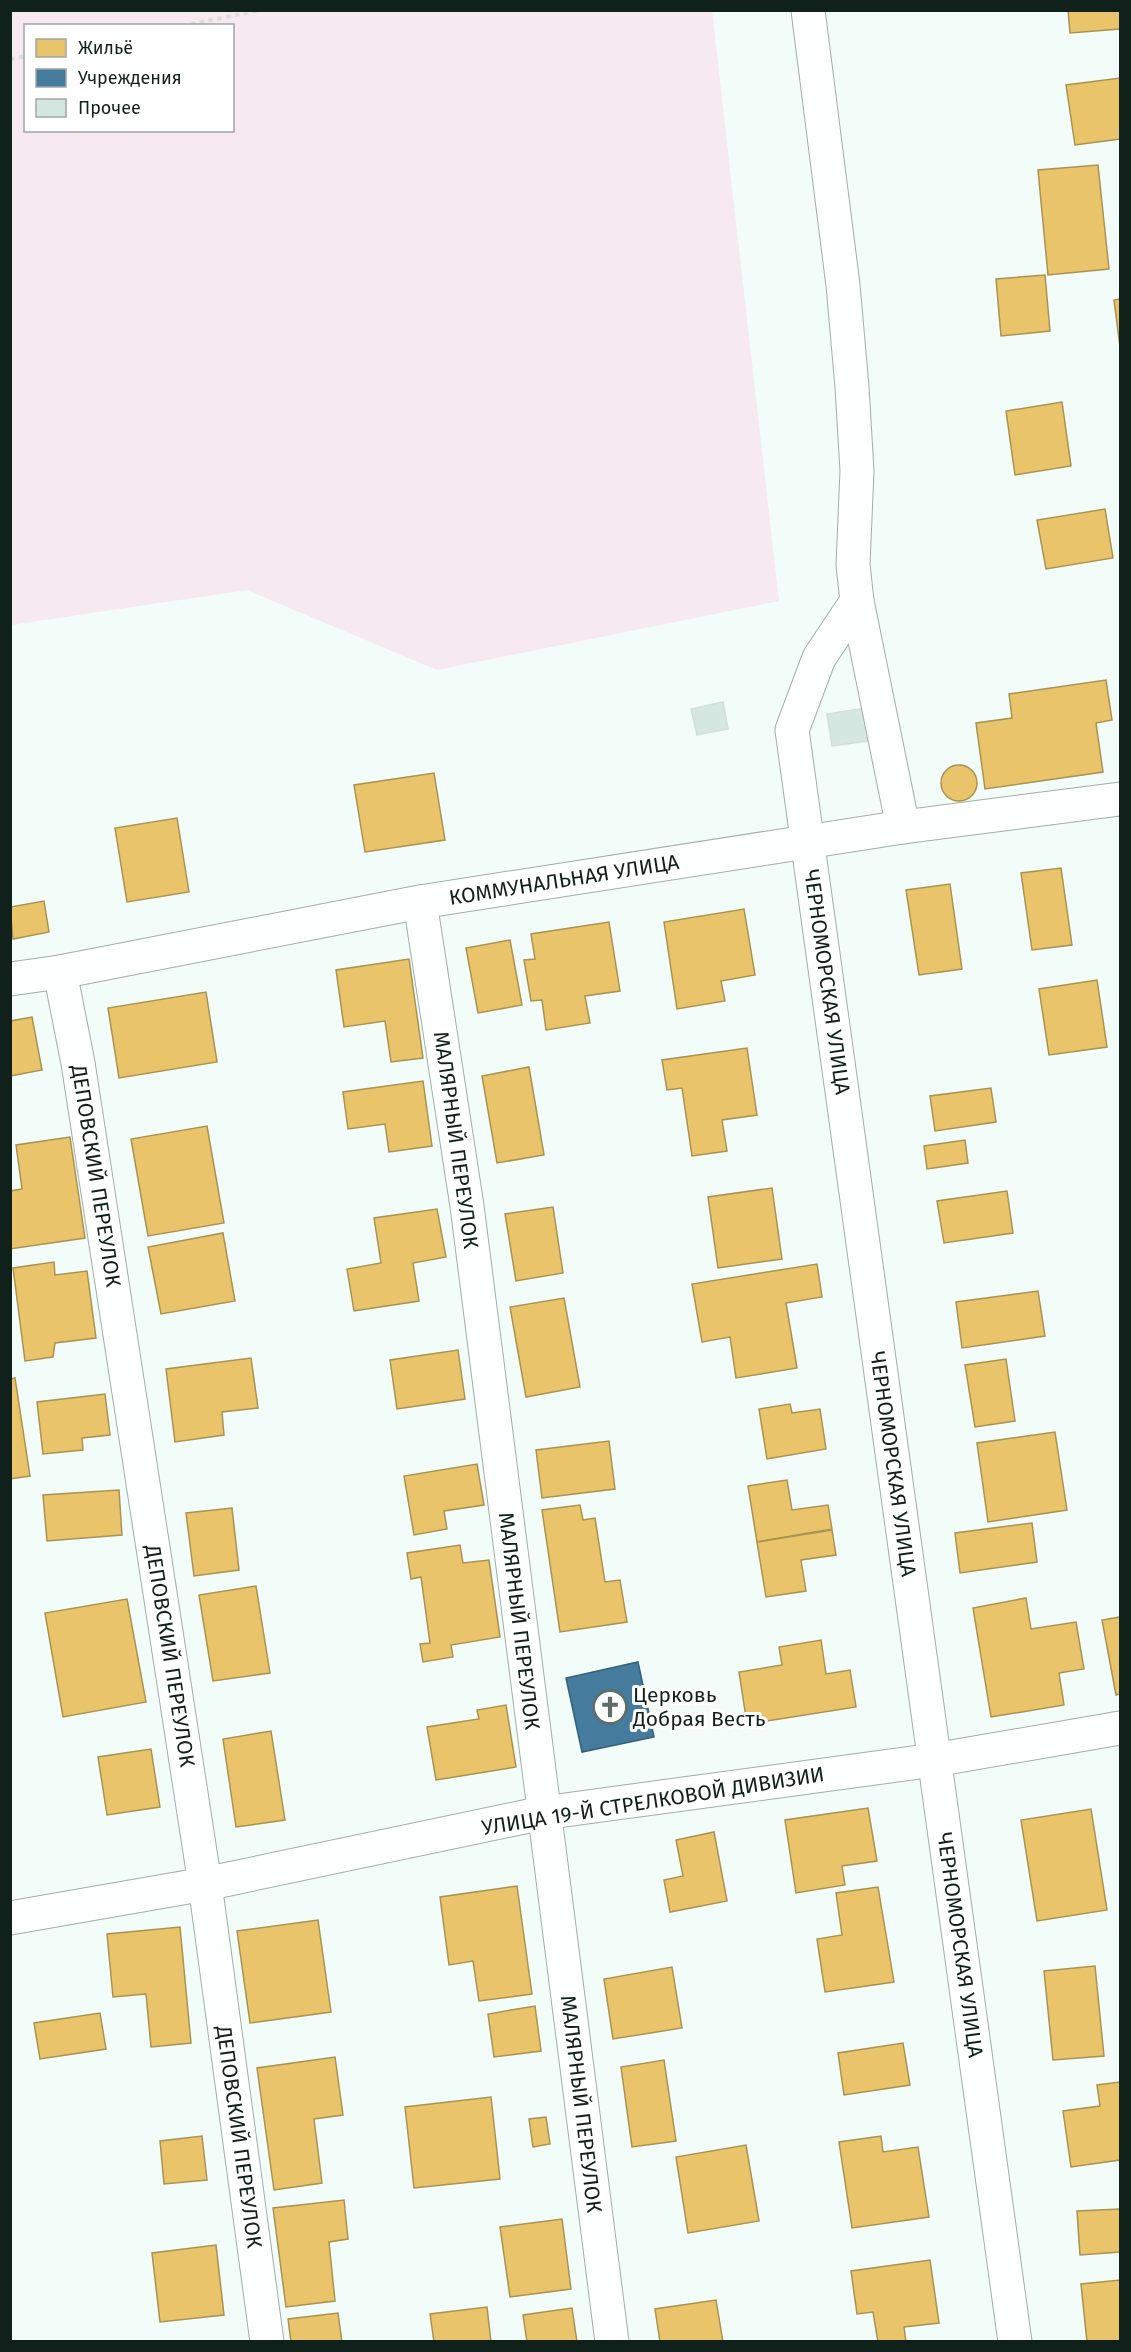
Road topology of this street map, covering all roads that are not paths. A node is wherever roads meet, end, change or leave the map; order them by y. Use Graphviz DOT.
graph roads {
  1 [pos="807,10"];
  2 [pos="857,601"];
  3 [pos="1120,799"];
  4 [pos="903,827"];
  5 [pos="807,843"];
  6 [pos="420,902"];
  7 [pos="60,972"];
  8 [pos="10,979"];
  9 [pos="1120,1728"];
  10 [pos="934,1760"];
  11 [pos="543,1813"];
  12 [pos="205,1884"];
  13 [pos="10,1918"];
  14 [pos="267,2342"];
  15 [pos="612,2342"];
  16 [pos="1015,2342"];
  1 -- 2 [label="street"];
  2 -- 4 [label="street"];
  2 -- 5 [label="street, ЧЕРНОМОРСКАЯ УЛИЦА"];
  3 -- 4 [label="street, КОММУНАЛЬНАЯ УЛИЦА"];
  4 -- 5 [label="street, КОММУНАЛЬНАЯ УЛИЦА"];
  5 -- 6 [label="street, КОММУНАЛЬНАЯ УЛИЦА"];
  5 -- 10 [label="street, ЧЕРНОМОРСКАЯ УЛИЦА"];
  6 -- 7 [label="street, КОММУНАЛЬНАЯ УЛИЦА"];
  6 -- 11 [label="street, МАЛЯРНЫЙ ПЕРЕУЛОК"];
  7 -- 8 [label="street, КОММУНАЛЬНАЯ УЛИЦА"];
  7 -- 12 [label="street, ДЕПОВСКИЙ ПЕРЕУЛОК"];
  9 -- 10 [label="street, УЛИЦА 19-Й СТРЕЛКОВОЙ ДИВИЗИИ"];
  10 -- 11 [label="street, УЛИЦА 19-Й СТРЕЛКОВОЙ ДИВИЗИИ"];
  10 -- 16 [label="street, ЧЕРНОМОРСКАЯ УЛИЦА"];
  11 -- 12 [label="street, УЛИЦА 19-Й СТРЕЛКОВОЙ ДИВИЗИИ"];
  11 -- 15 [label="street, МАЛЯРНЫЙ ПЕРЕУЛОК"];
  12 -- 13 [label="street, УЛИЦА 19-Й СТРЕЛКОВОЙ ДИВИЗИИ"];
  12 -- 14 [label="street, ДЕПОВСКИЙ ПЕРЕУЛОК"];
}
